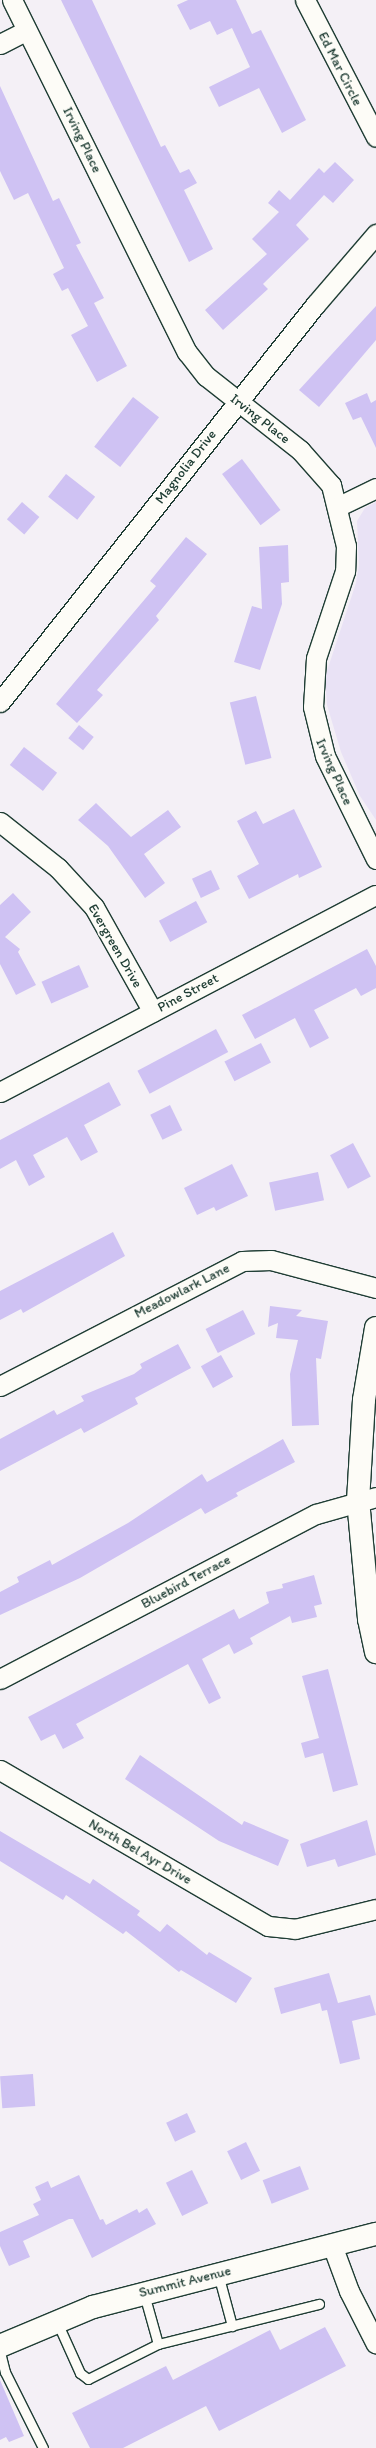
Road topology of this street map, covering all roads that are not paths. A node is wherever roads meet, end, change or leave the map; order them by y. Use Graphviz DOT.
graph roads {
  1 [pos="12,0"];
  2 [pos="305,0"];
  3 [pos="27,30"];
  4 [pos="0,44"];
  5 [pos="376,137"];
  6 [pos="376,234"];
  7 [pos="238,402"];
  8 [pos="376,488"];
  9 [pos="339,506"];
  10 [pos="0,702"];
  11 [pos="0,822"];
  12 [pos="376,859"];
  13 [pos="376,895"];
  14 [pos="153,1012"];
  15 [pos="0,1092"];
  16 [pos="376,1288"];
  17 [pos="376,1328"];
  18 [pos="0,1386"];
  19 [pos="367,1499"];
  20 [pos="376,1652"];
  21 [pos="0,1679"];
  22 [pos="0,1770"];
  23 [pos="376,1909"];
  24 [pos="376,2234"];
  25 [pos="332,2245"];
  26 [pos="218,2274"];
  27 [pos="144,2293"];
  28 [pos="319,2304"];
  29 [pos="57,2322"];
  30 [pos="232,2326"];
  31 [pos="158,2344"];
  32 [pos="376,2344"];
  33 [pos="0,2346"];
  34 [pos="0,2352"];
  35 [pos="43,2448"];
  1 -- 3 [label="street, Irving Place"];
  2 -- 5 [label="street, Ed Mar Circle"];
  3 -- 4 [label="street"];
  3 -- 7 [label="street, Irving Place"];
  6 -- 7 [label="street, Magnolia Drive"];
  7 -- 9 [label="street, Irving Place"];
  7 -- 10 [label="street, Magnolia Drive"];
  8 -- 9 [label="street"];
  9 -- 12 [label="street, Irving Place"];
  11 -- 14 [label="street, Evergreen Drive"];
  13 -- 14 [label="street, Pine Street"];
  14 -- 15 [label="street, Pine Street"];
  16 -- 18 [label="street, Meadowlark Lane"];
  17 -- 19 [label="main road"];
  19 -- 20 [label="main road"];
  19 -- 21 [label="street, Bluebird Terrace"];
  22 -- 23 [label="street, North Bel Ayr Drive"];
  24 -- 25 [label="main road, Summit Avenue"];
  25 -- 26 [label="main road, Summit Avenue"];
  25 -- 32 [label="street"];
  26 -- 27 [label="main road, Summit Avenue"];
  26 -- 30 [label="lane"];
  27 -- 29 [label="main road, Summit Avenue"];
  27 -- 31 [label="lane"];
  28 -- 30 [label="lane"];
  29 -- 31 [label="lane"];
  29 -- 33 [label="main road, Summit Avenue"];
  30 -- 31 [label="lane"];
  34 -- 35 [label="lane"];
}
